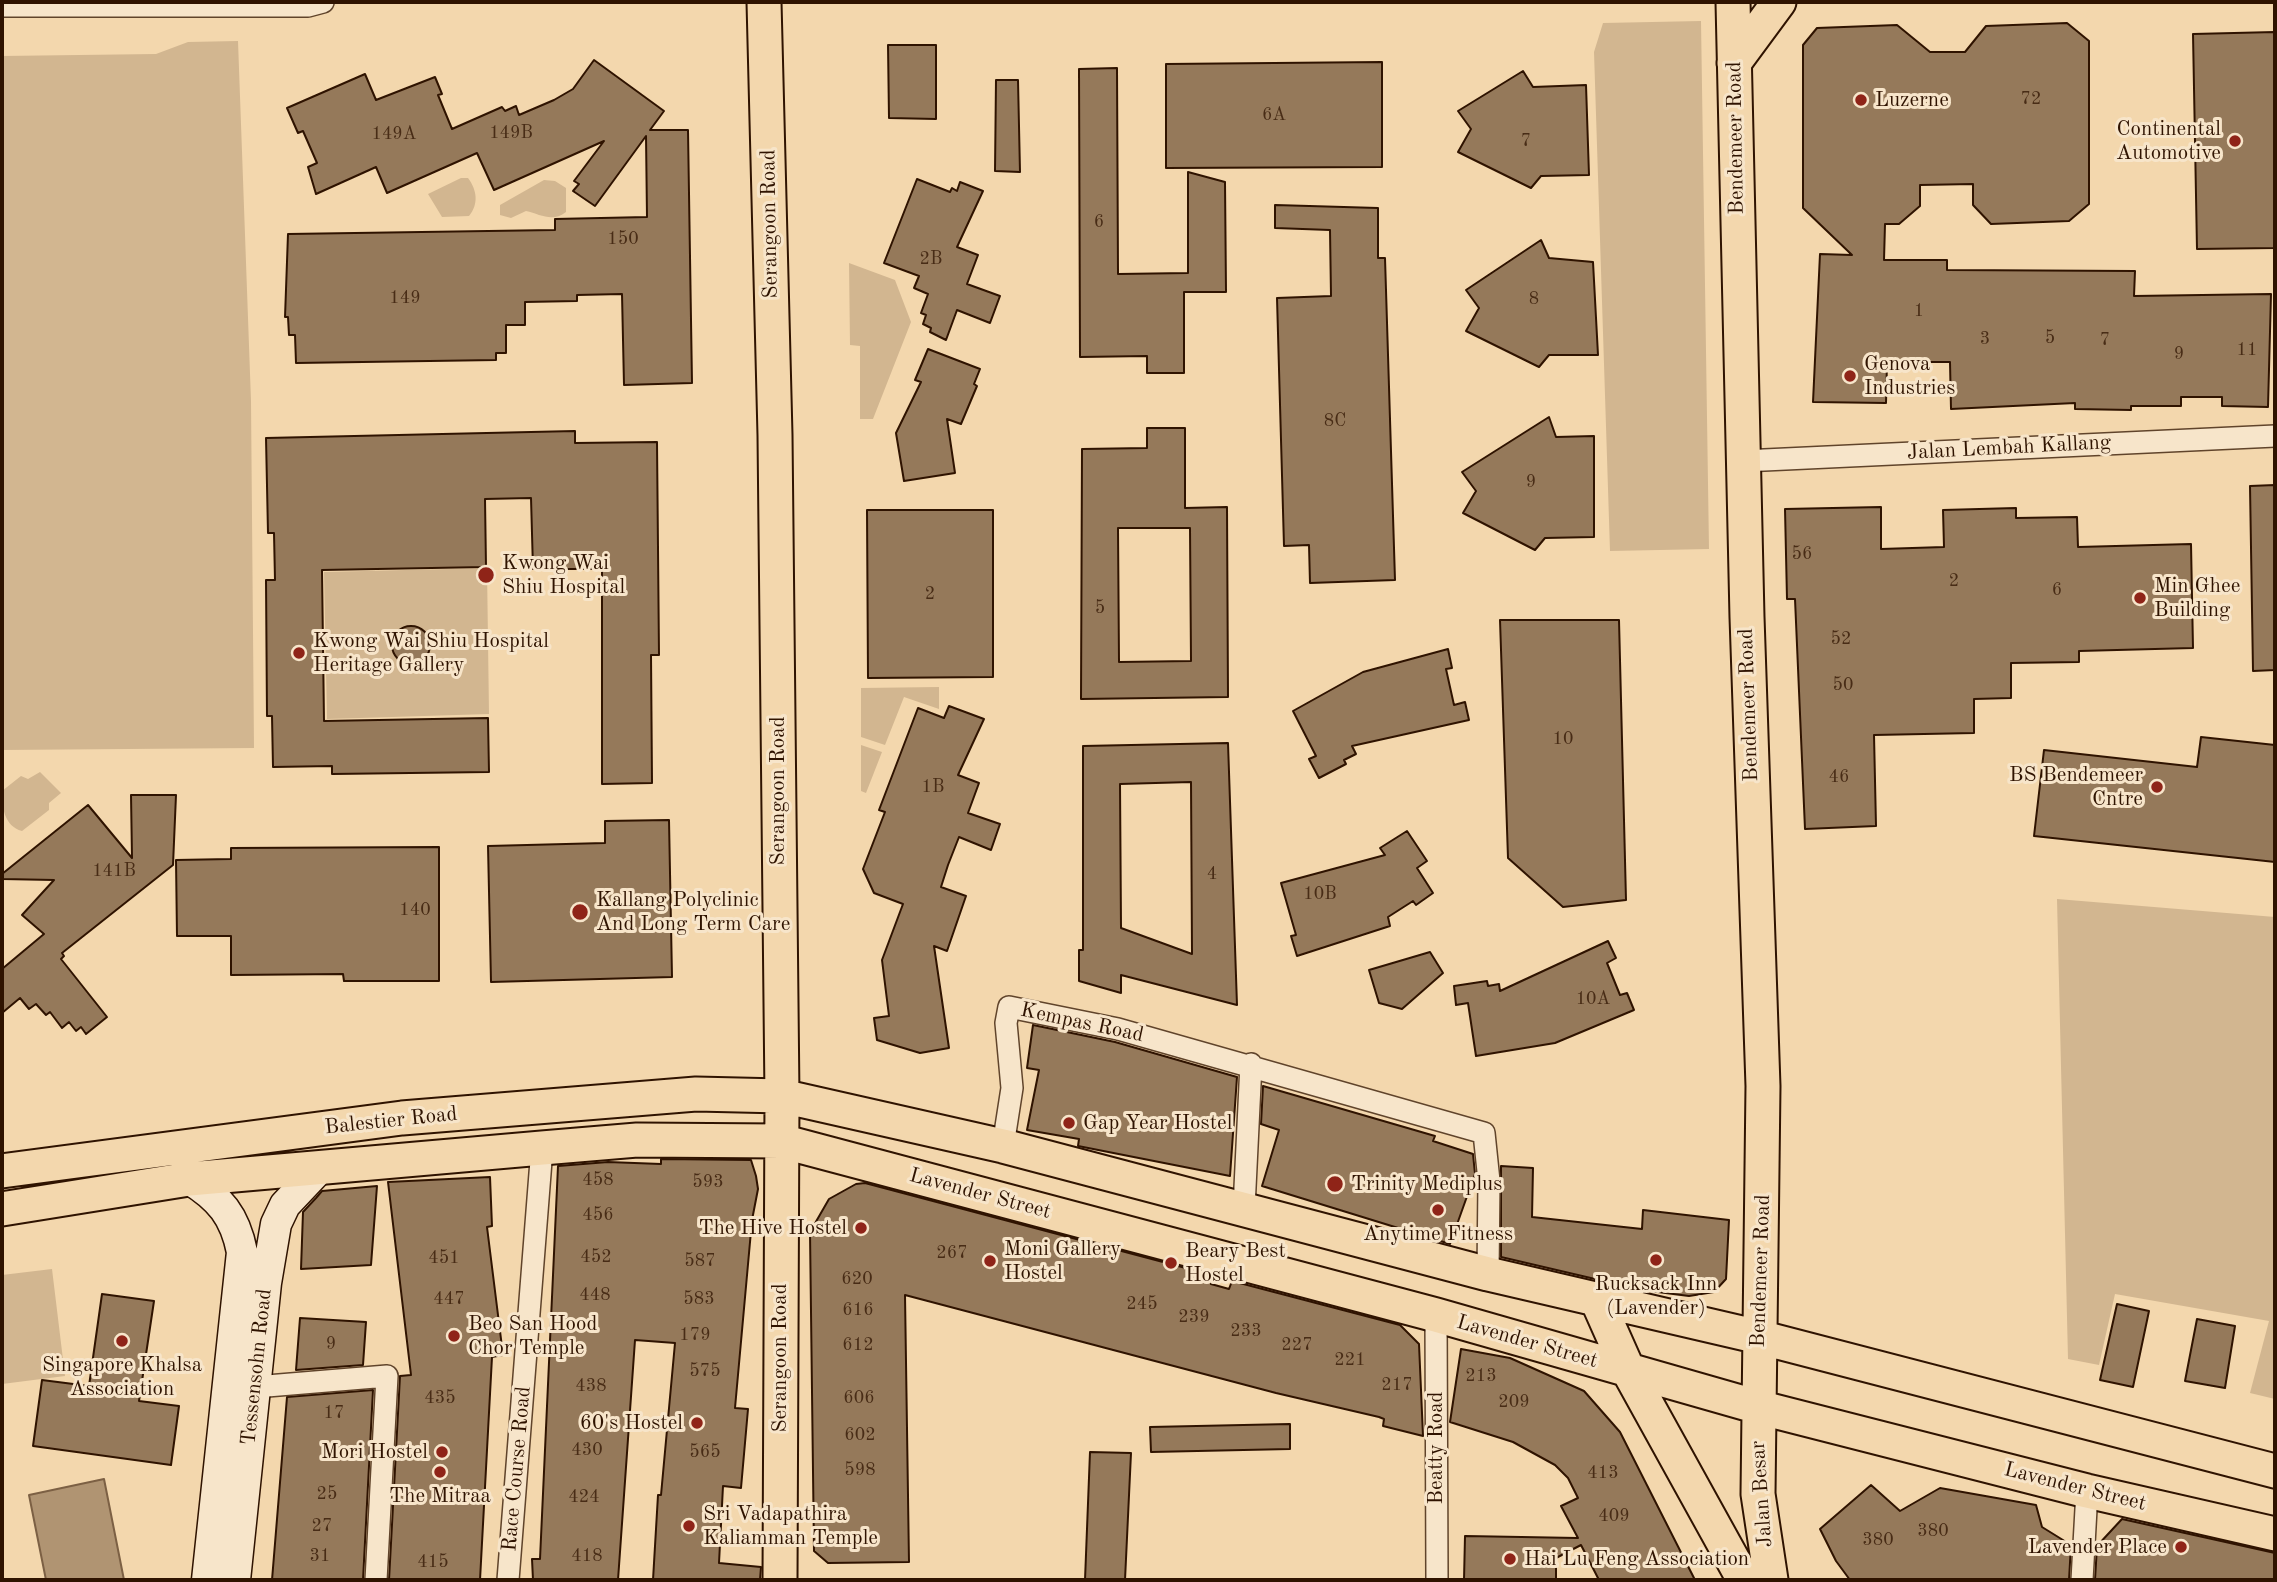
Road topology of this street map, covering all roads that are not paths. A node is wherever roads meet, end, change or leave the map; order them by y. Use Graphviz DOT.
graph roads {
  1 [pos="323,2"];
  2 [pos="764,2"];
  3 [pos="1733,2"];
  4 [pos="1779,2"];
  5 [pos="2,6"];
  6 [pos="1734,63"];
  7 [pos="2275,436"];
  8 [pos="1743,461"];
  9 [pos="1251,1064"];
  10 [pos="782,1096"];
  11 [pos="781,1142"];
  12 [pos="1003,1146"];
  13 [pos="542,1148"];
  14 [pos="319,1168"];
  15 [pos="2,1171"];
  16 [pos="189,1179"];
  17 [pos="1244,1208"];
  18 [pos="2,1209"];
  19 [pos="1488,1274"];
  20 [pos="1597,1300"];
  21 [pos="1436,1315"];
  22 [pos="1759,1336"];
  23 [pos="1629,1372"];
  24 [pos="255,1387"];
  25 [pos="1758,1407"];
  26 [pos="2275,1471"];
  27 [pos="2087,1491"];
  28 [pos="2275,1534"];
  29 [pos="207,1580"];
  30 [pos="235,1580"];
  31 [pos="376,1580"];
  32 [pos="508,1580"];
  33 [pos="780,1580"];
  34 [pos="1437,1580"];
  35 [pos="1744,1580"];
  36 [pos="1771,1580"];
  37 [pos="2082,1580"];
  1 -- 5 [label="street"];
  2 -- 10 [label="main road, Serangoon Road"];
  3 -- 6 [label="main road, Bendemeer Road"];
  4 -- 6 [label="main road"];
  6 -- 8 [label="main road, Bendemeer Road"];
  7 -- 8 [label="street, Jalan Lembah Kallang"];
  8 -- 22 [label="main road, Bendemeer Road"];
  9 -- 12 [label="street, Kempas Road"];
  9 -- 17 [label="street"];
  9 -- 19 [label="street, Kempas Road"];
  10 -- 11 [label="main road, Serangoon Road"];
  10 -- 12 [label="main road"];
  10 -- 15 [label="main road, Balestier Road"];
  11 -- 13 [label="main road, Balestier Road"];
  11 -- 21 [label="main road, Lavender Street"];
  11 -- 33 [label="main road, Serangoon Road"];
  12 -- 17 [label="main road"];
  13 -- 14 [label="main road, Balestier Road"];
  13 -- 32 [label="street, Race Course Road"];
  14 -- 16 [label="main road, Balestier Road"];
  14 -- 24 [label="street, Tessensohn Road"];
  16 -- 18 [label="main road, Balestier Road"];
  16 -- 29 [label="street, Tessensohn Road"];
  17 -- 19 [label="main road"];
  19 -- 20 [label="main road"];
  20 -- 22 [label="main road"];
  20 -- 23 [label="main road"];
  21 -- 23 [label="main road, Lavender Street"];
  21 -- 34 [label="street, Beatty Road"];
  22 -- 25 [label="main road, Bendemeer Road"];
  22 -- 26 [label="main road"];
  23 -- 25 [label="main road, Lavender Street"];
  23 -- 35 [label="main road"];
  24 -- 30 [label="street, Tessensohn Road"];
  24 -- 31 [label="street"];
  25 -- 27 [label="main road, Lavender Street"];
  25 -- 36 [label="main road, Jalan Besar"];
  27 -- 28 [label="main road, Lavender Street"];
  27 -- 37 [label="street"];
}
